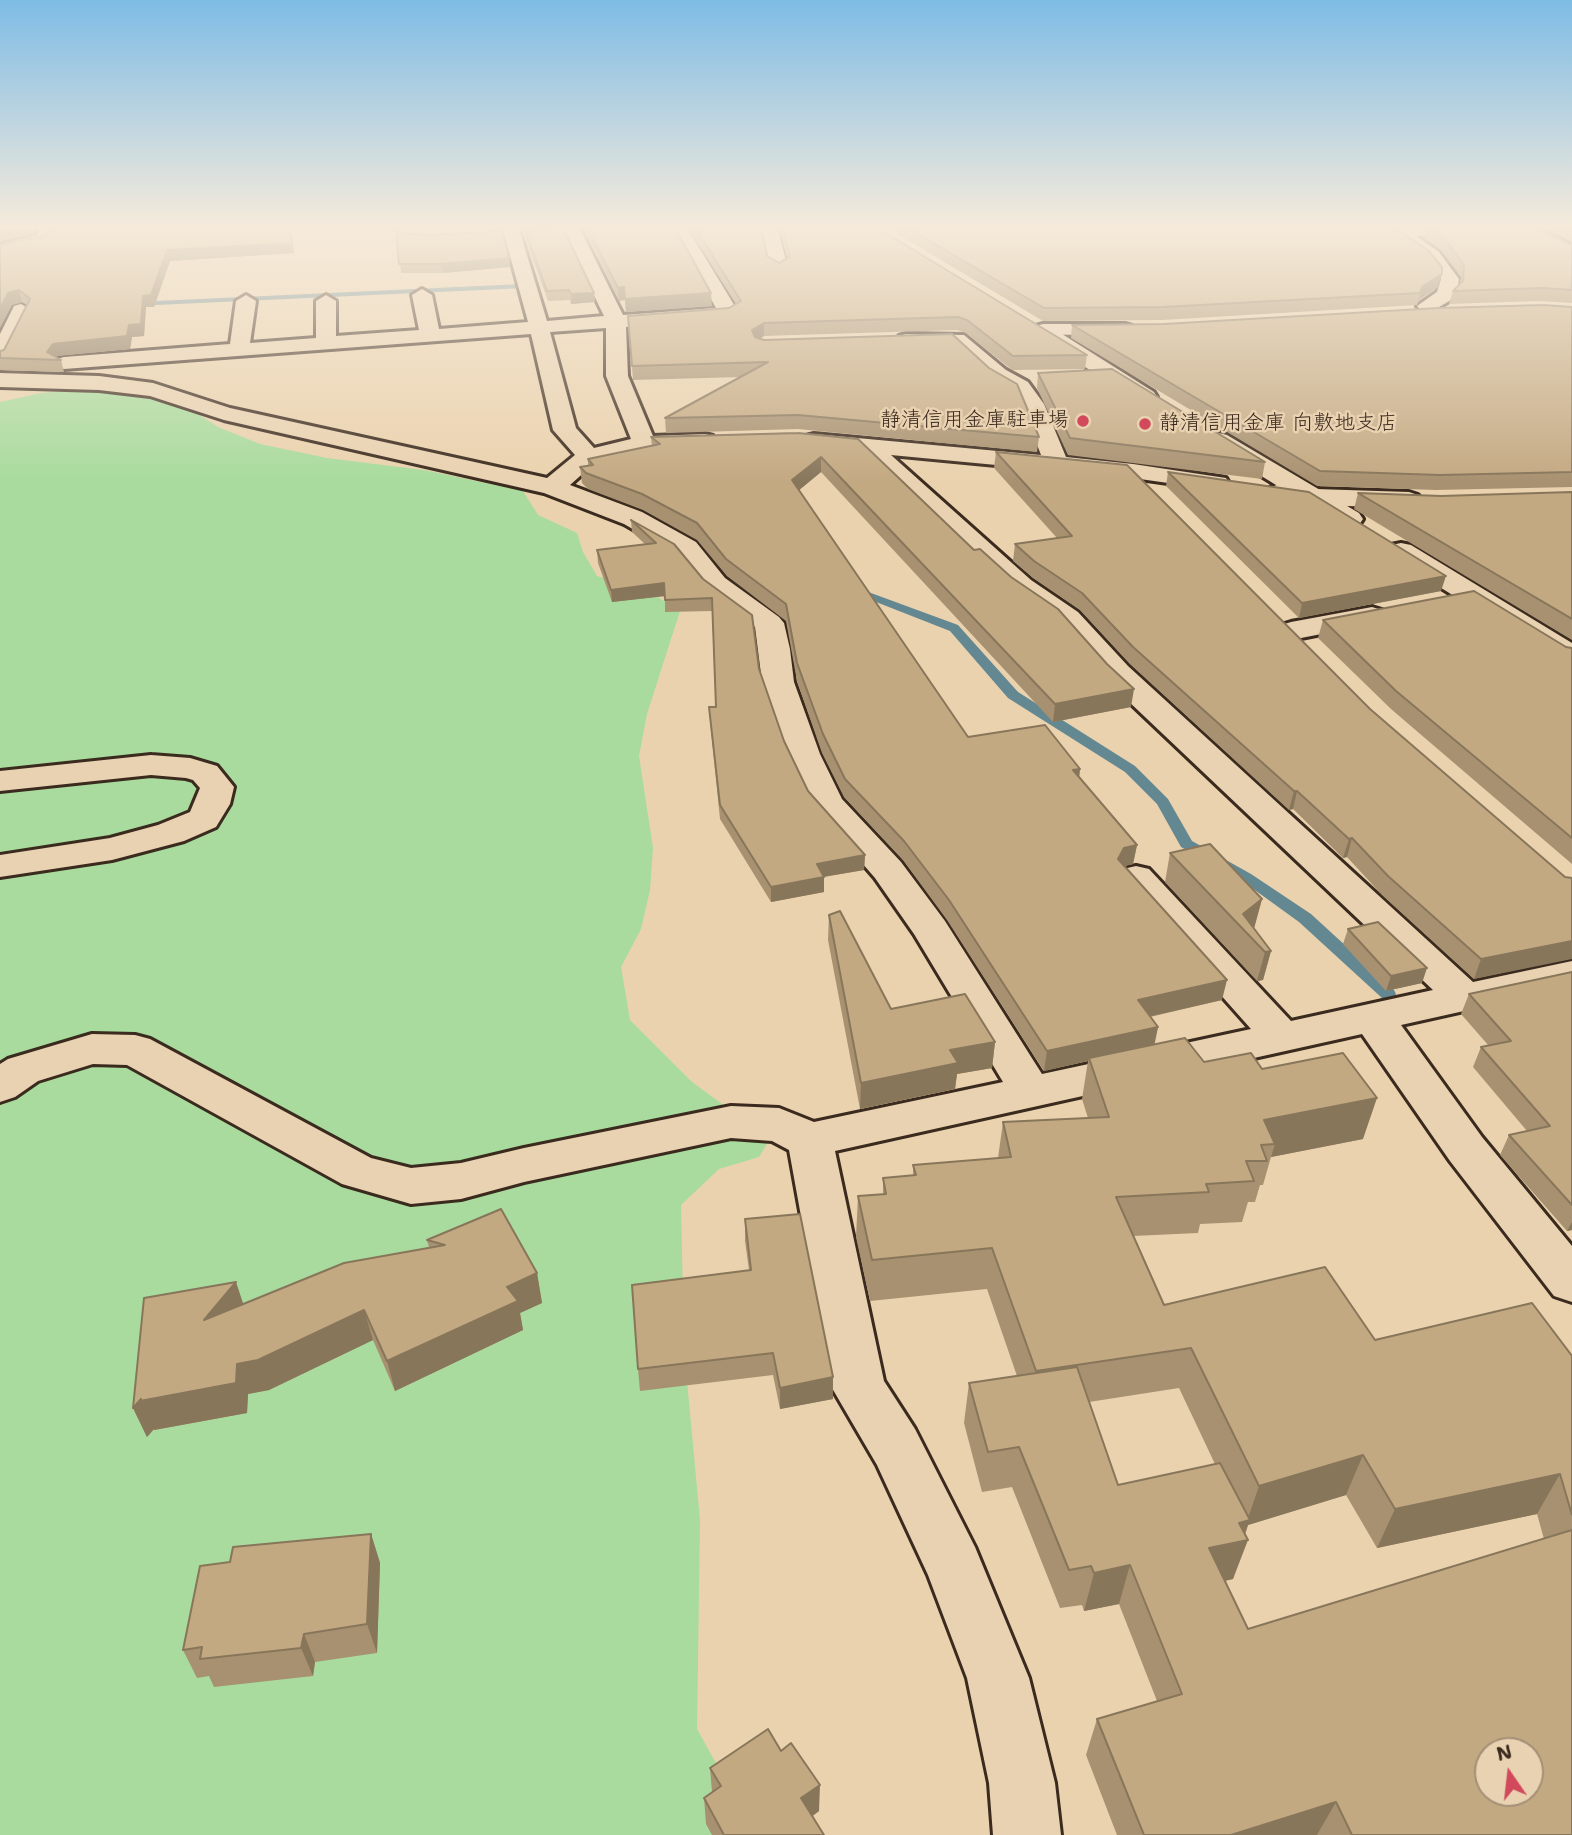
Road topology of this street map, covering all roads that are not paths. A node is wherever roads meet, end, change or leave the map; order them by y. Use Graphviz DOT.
graph roads {
  1 [pos="20,312"];
  2 [pos="244,312"];
  3 [pos="326,312"];
  4 [pos="425,312"];
  5 [pos="535,312"];
  6 [pos="612,312"];
  7 [pos="728,312"];
  8 [pos="1433,313"];
  9 [pos="1460,313"];
  10 [pos="1406,315"];
  11 [pos="1022,318"];
  12 [pos="616,321"];
  13 [pos="539,327"];
  14 [pos="1141,329"];
  15 [pos="1043,330"];
  16 [pos="430,335"];
  17 [pos="888,341"];
  18 [pos="326,343"];
  19 [pos="239,349"];
  20 [pos="0,356"];
  21 [pos="0,367"];
  22 [pos="1111,376"];
  23 [pos="1073,377"];
  24 [pos="1034,379"];
  25 [pos="0,380"];
  26 [pos="1009,380"];
  27 [pos="1168,409"];
  28 [pos="1202,430"];
  29 [pos="790,439"];
  30 [pos="727,441"];
  31 [pos="644,443"];
  32 [pos="866,446"];
  33 [pos="589,456"];
  34 [pos="1056,465"];
  35 [pos="1133,471"];
  36 [pos="552,487"];
  37 [pos="1316,497"];
  38 [pos="1436,501"];
  39 [pos="1170,509"];
  40 [pos="1474,596"];
  41 [pos="1435,604"];
  42 [pos="1396,611"];
  43 [pos="1572,656"];
  44 [pos="1320,660"];
  45 [pos="0,781"];
  46 [pos="0,866"];
  47 [pos="1136,877"];
  48 [pos="1572,974"];
  49 [pos="1466,998"];
  50 [pos="1373,1018"];
  51 [pos="1283,1038"];
  52 [pos="0,1086"];
  53 [pos="1031,1092"];
  54 [pos="810,1140"];
  55 [pos="1572,1282"];
  56 [pos="1027,1835"];
  1 -- 20 [label="street"];
  2 -- 19 [label="street"];
  3 -- 18 [label="street"];
  4 -- 16 [label="street"];
  5 -- 13 [label="street"];
  6 -- 12 [label="street"];
  7 -- 12 [label="street"];
  8 -- 9 [label="street"];
  8 -- 10 [label="street"];
  11 -- 15 [label="street"];
  12 -- 13 [label="street"];
  12 -- 31 [label="street"];
  13 -- 16 [label="street"];
  13 -- 33 [label="street"];
  14 -- 15 [label="street"];
  15 -- 22 [label="street"];
  16 -- 18 [label="street"];
  17 -- 26 [label="street"];
  18 -- 19 [label="street"];
  19 -- 21 [label="street"];
  22 -- 23 [label="street"];
  22 -- 27 [label="street"];
  24 -- 26 [label="street"];
  25 -- 36 [label="street"];
  26 -- 34 [label="street"];
  28 -- 37 [label="street"];
  29 -- 32 [label="street"];
  30 -- 31 [label="street"];
  31 -- 33 [label="street"];
  32 -- 34 [label="street"];
  32 -- 49 [label="street"];
  33 -- 36 [label="street"];
  34 -- 35 [label="street"];
  35 -- 37 [label="street"];
  35 -- 39 [label="street"];
  36 -- 53 [label="street"];
  37 -- 38 [label="street"];
  37 -- 40 [label="street"];
  40 -- 41 [label="street"];
  40 -- 43 [label="street"];
  42 -- 44 [label="street"];
  45 -- 46 [label="street"];
  47 -- 51 [label="street"];
  48 -- 49 [label="street"];
  49 -- 50 [label="street"];
  50 -- 51 [label="street"];
  50 -- 55 [label="street"];
  51 -- 53 [label="street"];
  52 -- 54 [label="street"];
  53 -- 54 [label="street"];
  54 -- 56 [label="street"];
}
